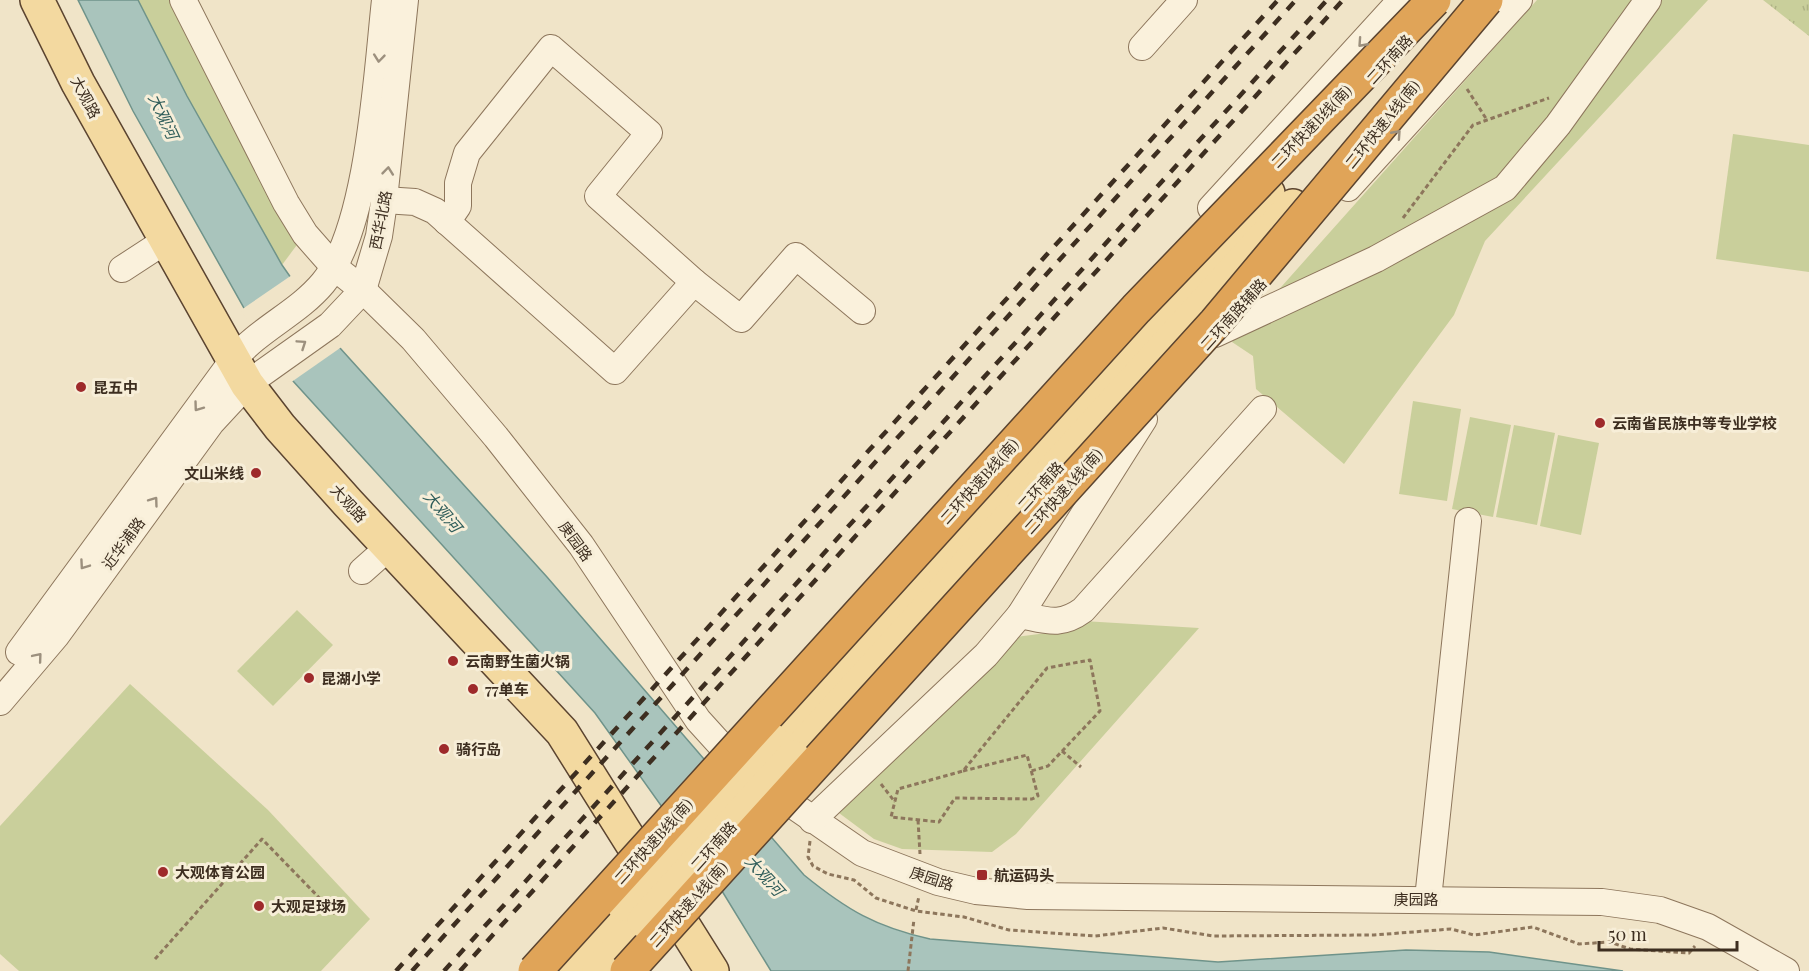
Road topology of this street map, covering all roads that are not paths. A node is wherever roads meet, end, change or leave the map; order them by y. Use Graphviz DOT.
graph roads {
  1 [pos="37,0"];
  2 [pos="183,0"];
  3 [pos="385,0"];
  4 [pos="405,0"];
  5 [pos="1184,0"];
  6 [pos="1401,0"];
  7 [pos="1434,0"];
  8 [pos="1442,0"];
  9 [pos="1479,0"];
  10 [pos="1486,0"];
  11 [pos="1519,0"];
  12 [pos="1648,0"];
  13 [pos="1142,47"];
  14 [pos="384,200"];
  15 [pos="447,222"];
  16 [pos="165,241"];
  17 [pos="334,267"];
  18 [pos="122,269"];
  19 [pos="694,282"];
  20 [pos="363,290"];
  21 [pos="862,311"];
  22 [pos="1215,334"];
  23 [pos="240,372"];
  24 [pos="1174,378"];
  25 [pos="1263,409"];
  26 [pos="1468,521"];
  27 [pos="389,547"];
  28 [pos="362,571"];
  29 [pos="918,599"];
  30 [pos="1020,615"];
  31 [pos="0,675"];
  32 [pos="0,702"];
  33 [pos="812,820"];
  34 [pos="1428,899"];
  35 [pos="634,913"];
  36 [pos="535,971"];
  37 [pos="562,971"];
  38 [pos="599,971"];
  39 [pos="627,971"];
  40 [pos="712,971"];
  41 [pos="1786,971"];
  1 -- 16 [label="main road, 大观路"];
  2 -- 17 [label="street, 庚园路"];
  3 -- 17 [label="street, 西华北路, one-way"];
  14 -- 4 [label="street, 西华北路, one-way"];
  5 -- 13 [label="street"];
  6 -- 29 [label="street, one-way"];
  7 -- 36 [label="highway, 二环快速B线(南), bridge"];
  8 -- 29 [label="main road, 二环南路"];
  9 -- 29 [label="main road, 二环南路"];
  10 -- 39 [label="highway, 二环快速A线(南), bridge"];
  22 -- 11 [label="street, 二环南路辅路, one-way"];
  12 -- 22 [label="street"];
  14 -- 15 [label="street"];
  14 -- 20 [label="street, 西华北路"];
  15 -- 19 [label="street"];
  15 -- 19 [label="street"];
  16 -- 18 [label="street"];
  16 -- 23 [label="main road, 大观路"];
  17 -- 20 [label="street, 庚园路"];
  17 -- 23 [label="street, 西华北路"];
  19 -- 21 [label="street"];
  23 -- 20 [label="street, 西华北路, one-way"];
  20 -- 33 [label="street, 庚园路"];
  22 -- 24 [label="street, 二环南路辅路"];
  23 -- 27 [label="main road, 大观路"];
  23 -- 31 [label="street, 近华浦路, one-way"];
  32 -- 23 [label="street, 近华浦路, one-way"];
  24 -- 29 [label="street, 二环南路辅路"];
  24 -- 30 [label="street"];
  25 -- 30 [label="street"];
  26 -- 34 [label="street"];
  27 -- 28 [label="street"];
  27 -- 40 [label="main road, 大观路"];
  29 -- 35 [label="main road, 二环南路, bridge"];
  30 -- 33 [label="street"];
  33 -- 34 [label="street, 庚园路"];
  34 -- 41 [label="street, 庚园路"];
  35 -- 37 [label="main road, 二环南路"];
  35 -- 38 [label="main road, 二环南路"];
}
